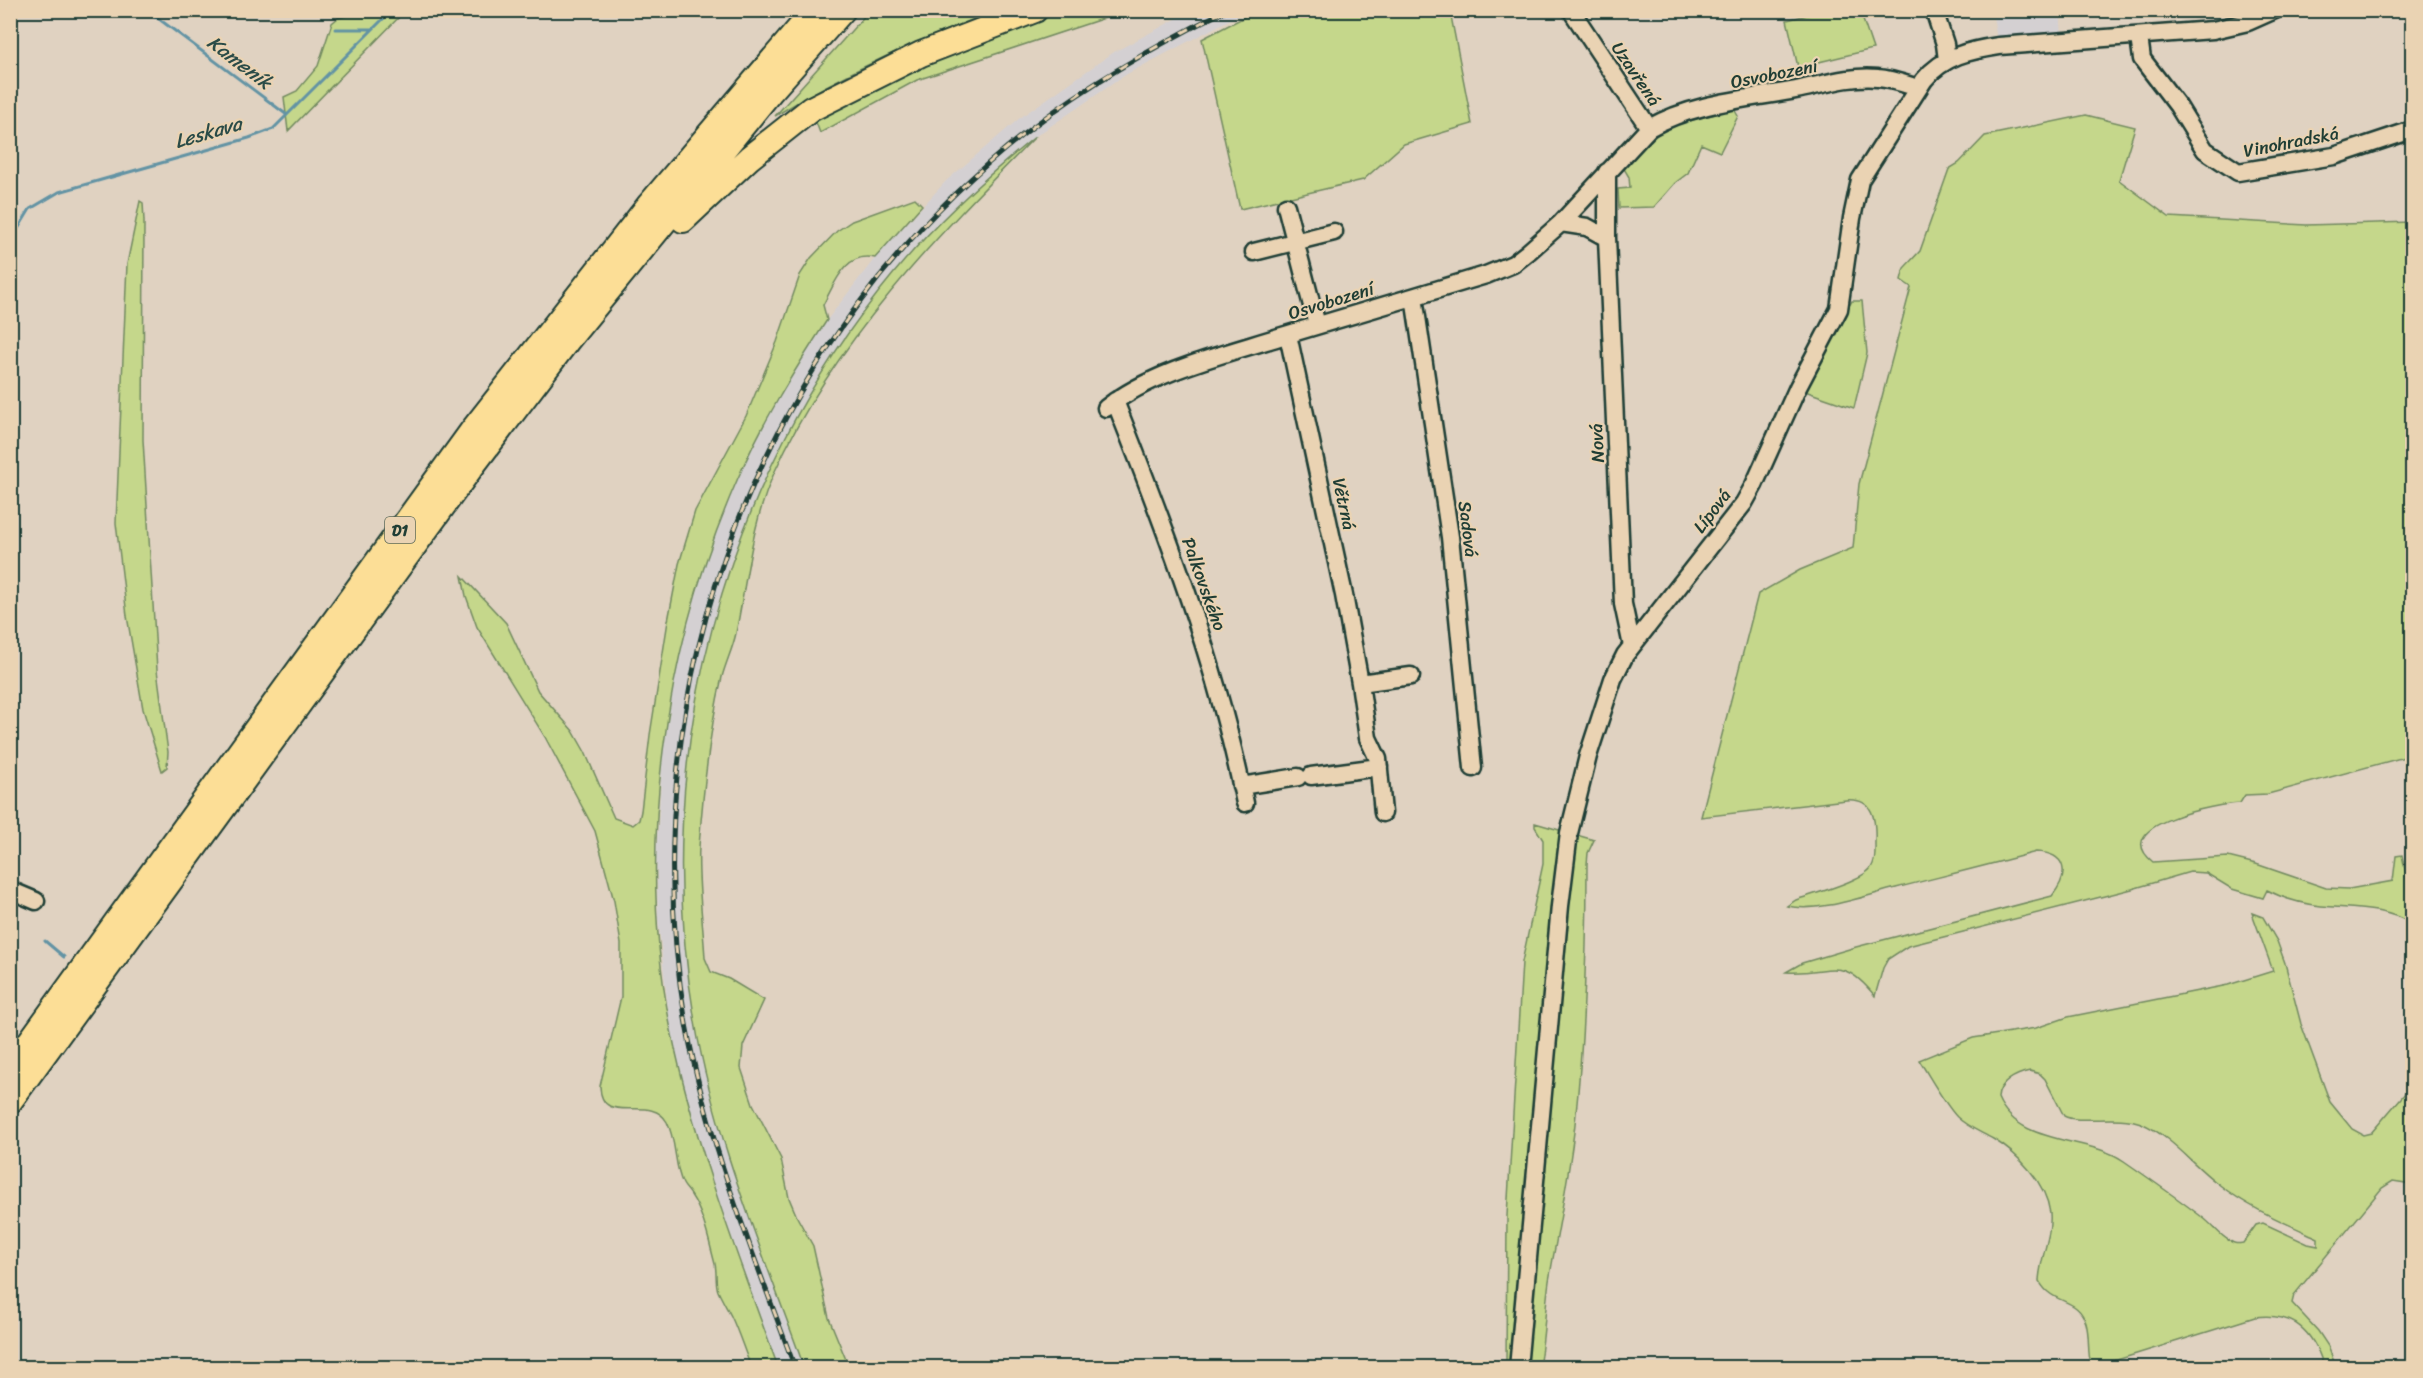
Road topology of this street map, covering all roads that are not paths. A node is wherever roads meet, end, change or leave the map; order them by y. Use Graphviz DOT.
graph roads {
  1 [pos="815,10"];
  2 [pos="843,10"];
  3 [pos="1035,10"];
  4 [pos="1571,10"];
  5 [pos="1934,10"];
  6 [pos="2275,10"];
  7 [pos="2139,37"];
  8 [pos="1947,60"];
  9 [pos="1918,88"];
  10 [pos="1649,128"];
  11 [pos="2412,130"];
  12 [pos="1607,172"];
  13 [pos="1286,206"];
  14 [pos="1567,220"];
  15 [pos="1334,232"];
  16 [pos="1605,233"];
  17 [pos="1294,242"];
  18 [pos="1254,252"];
  19 [pos="1414,297"];
  20 [pos="1317,325"];
  21 [pos="1288,334"];
  22 [pos="567,341"];
  23 [pos="1110,405"];
  24 [pos="1632,646"];
  25 [pos="1411,676"];
  26 [pos="1360,683"];
  27 [pos="1379,766"];
  28 [pos="1473,768"];
  29 [pos="1241,786"];
  30 [pos="1245,803"];
  31 [pos="1383,813"];
  32 [pos="10,890"];
  33 [pos="36,901"];
  34 [pos="10,1069"];
  35 [pos="10,1101"];
  36 [pos="1518,1368"];
  1 -- 34 [label="highway, D1"];
  2 -- 22 [label="highway, D1"];
  3 -- 22 [label="highway"];
  4 -- 10 [label="street, Uzavřená"];
  5 -- 8 [label="street"];
  6 -- 7 [label="street"];
  7 -- 8 [label="street"];
  7 -- 11 [label="street, Vinohradská"];
  8 -- 9 [label="street, Lípová"];
  9 -- 10 [label="street, Osvobození"];
  9 -- 24 [label="street, Lípová"];
  10 -- 12 [label="street, Osvobození"];
  12 -- 14 [label="street, Osvobození"];
  12 -- 16 [label="street, Nová"];
  13 -- 17 [label="street"];
  14 -- 16 [label="street"];
  14 -- 19 [label="street, Osvobození"];
  15 -- 17 [label="street"];
  16 -- 24 [label="street, Nová"];
  17 -- 18 [label="street"];
  17 -- 20 [label="street"];
  19 -- 20 [label="street, Osvobození"];
  19 -- 28 [label="street, Sadová"];
  20 -- 21 [label="street, Osvobození"];
  21 -- 23 [label="street, Osvobození"];
  21 -- 26 [label="street, Větrná"];
  22 -- 35 [label="highway, D1"];
  23 -- 29 [label="street, Palkovského"];
  24 -- 36 [label="street, Lípová"];
  25 -- 26 [label="street"];
  26 -- 27 [label="street, Větrná"];
  27 -- 29 [label="street"];
  27 -- 31 [label="street, Větrná"];
  29 -- 30 [label="street, Palkovského"];
  32 -- 33 [label="street"];
}
